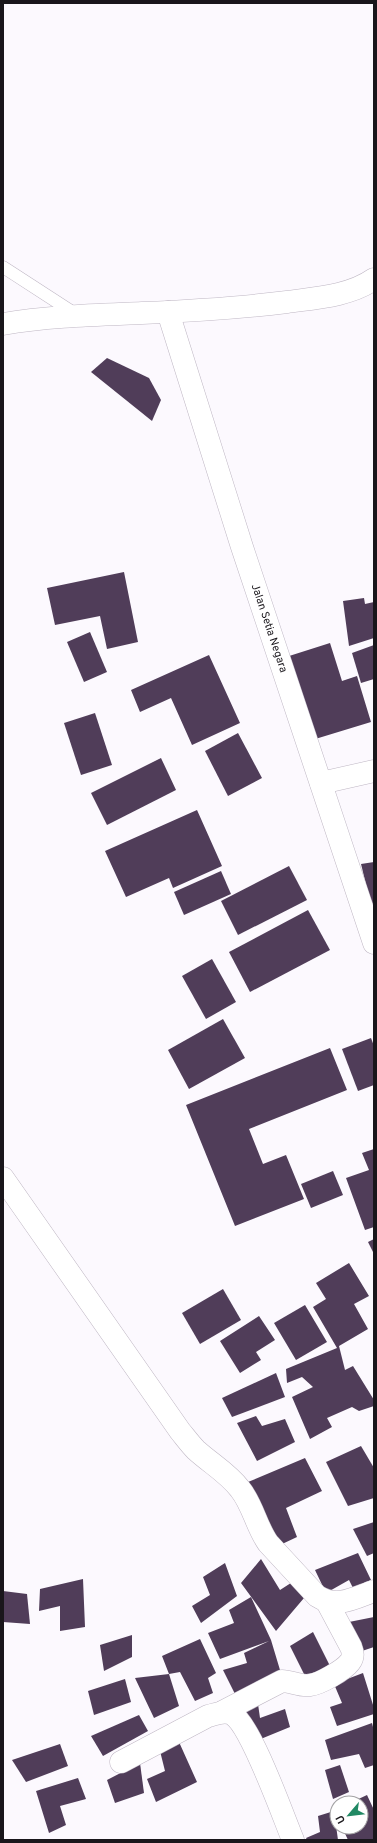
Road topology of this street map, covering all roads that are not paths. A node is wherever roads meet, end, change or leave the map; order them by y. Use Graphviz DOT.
graph roads {
  1 [pos="3,267"];
  2 [pos="368,283"];
  3 [pos="168,312"];
  4 [pos="78,316"];
  5 [pos="3,324"];
  6 [pos="374,771"];
  7 [pos="321,783"];
  8 [pos="374,943"];
  9 [pos="3,1178"];
  10 [pos="374,1590"];
  11 [pos="327,1602"];
  12 [pos="224,1712"];
  13 [pos="121,1762"];
  14 [pos="293,1840"];
  1 -- 4 [label="lane"];
  2 -- 3 [label="street"];
  3 -- 4 [label="street"];
  3 -- 7 [label="street, Jalan Setia Negara"];
  4 -- 5 [label="street"];
  6 -- 7 [label="street"];
  7 -- 8 [label="street, Jalan Setia Negara"];
  9 -- 11 [label="street"];
  10 -- 11 [label="street"];
  11 -- 12 [label="street"];
  12 -- 13 [label="street"];
  12 -- 14 [label="street"];
}
